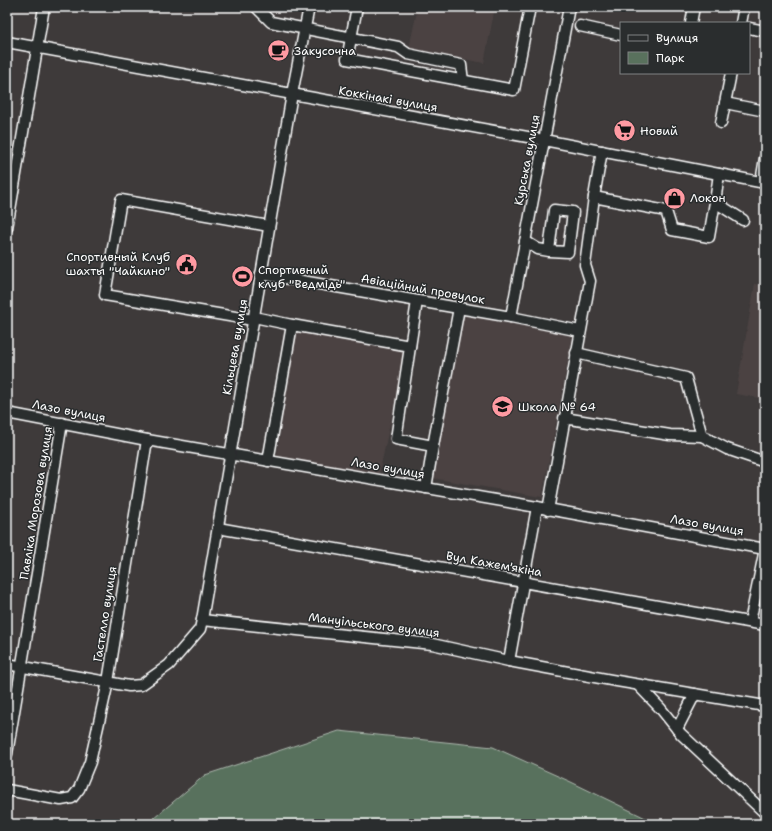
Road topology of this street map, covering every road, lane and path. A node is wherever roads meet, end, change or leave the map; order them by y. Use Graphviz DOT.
graph roads {
  1 [pos="44,7"];
  2 [pos="256,7"];
  3 [pos="309,7"];
  4 [pos="357,7"];
  5 [pos="530,7"];
  6 [pos="569,7"];
  7 [pos="694,7"];
  8 [pos="744,7"];
  9 [pos="691,22"];
  10 [pos="741,22"];
  11 [pos="580,26"];
  12 [pos="750,28"];
  13 [pos="304,29"];
  14 [pos="765,31"];
  15 [pos="620,35"];
  16 [pos="351,38"];
  17 [pos="7,42"];
  18 [pos="36,48"];
  19 [pos="731,74"];
  20 [pos="463,80"];
  21 [pos="292,94"];
  22 [pos="725,103"];
  23 [pos="765,111"];
  24 [pos="721,123"];
  25 [pos="544,140"];
  26 [pos="602,151"];
  27 [pos="765,158"];
  28 [pos="719,174"];
  29 [pos="763,182"];
  30 [pos="594,197"];
  31 [pos="715,202"];
  32 [pos="743,220"];
  33 [pos="269,226"];
  34 [pos="7,228"];
  35 [pos="525,241"];
  36 [pos="549,251"];
  37 [pos="261,274"];
  38 [pos="417,301"];
  39 [pos="459,308"];
  40 [pos="511,317"];
  41 [pos="253,319"];
  42 [pos="292,325"];
  43 [pos="580,331"];
  44 [pos="410,346"];
  45 [pos="576,353"];
  46 [pos="7,413"];
  47 [pos="564,418"];
  48 [pos="62,423"];
  49 [pos="702,436"];
  50 [pos="147,440"];
  51 [pos="433,446"];
  52 [pos="230,454"];
  53 [pos="268,461"];
  54 [pos="765,462"];
  55 [pos="426,488"];
  56 [pos="537,507"];
  57 [pos="548,510"];
  58 [pos="218,528"];
  59 [pos="765,549"];
  60 [pos="522,582"];
  61 [pos="202,620"];
  62 [pos="750,622"];
  63 [pos="765,625"];
  64 [pos="509,661"];
  65 [pos="7,664"];
  66 [pos="22,666"];
  67 [pos="108,682"];
  68 [pos="638,685"];
  69 [pos="695,694"];
  70 [pos="765,706"];
  71 [pos="677,729"];
  72 [pos="7,754"];
  73 [pos="7,790"];
  74 [pos="765,813"];
  1 -- 18 [label="street"];
  2 -- 13 [label="street"];
  3 -- 13 [label="street, Кільцева вулиця"];
  4 -- 16 [label="street"];
  5 -- 20 [label="street"];
  6 -- 25 [label="street, Курська вулиця"];
  7 -- 9 [label="street"];
  8 -- 10 [label="street"];
  11 -- 15 [label="street"];
  12 -- 14 [label="street"];
  13 -- 16 [label="street"];
  13 -- 21 [label="street, Кільцева вулиця"];
  16 -- 20 [label="street"];
  16 -- 20 [label="street"];
  17 -- 18 [label="street, Коккінакі вулиця"];
  18 -- 21 [label="street, Коккінакі вулиця"];
  18 -- 34 [label="street"];
  19 -- 22 [label="street"];
  21 -- 25 [label="street, Коккінакі вулиця"];
  21 -- 33 [label="street, Кільцева вулиця"];
  22 -- 23 [label="street"];
  22 -- 24 [label="street"];
  25 -- 26 [label="street, Коккінакі вулиця"];
  25 -- 35 [label="street, Курська вулиця"];
  26 -- 28 [label="street, Коккінакі вулиця"];
  26 -- 30 [label="street"];
  27 -- 29 [label="street"];
  28 -- 29 [label="street, Коккінакі вулиця"];
  28 -- 31 [label="street"];
  30 -- 31 [label="street"];
  30 -- 43 [label="street"];
  31 -- 32 [label="street"];
  33 -- 37 [label="street, Кільцева вулиця"];
  33 -- 41 [label="street"];
  35 -- 36 [label="street"];
  35 -- 40 [label="street, Курська вулиця"];
  37 -- 38 [label="street, Авіаційний провулок"];
  37 -- 41 [label="street, Кільцева вулиця"];
  38 -- 39 [label="street, Авіаційний провулок"];
  38 -- 44 [label="street"];
  39 -- 40 [label="street, Авіаційний провулок"];
  39 -- 51 [label="street"];
  40 -- 43 [label="street, Авіаційний провулок"];
  41 -- 42 [label="street"];
  41 -- 52 [label="street, Кільцева вулиця"];
  42 -- 44 [label="street"];
  42 -- 53 [label="street"];
  43 -- 45 [label="street"];
  44 -- 51 [label="street"];
  45 -- 47 [label="street"];
  45 -- 49 [label="street"];
  46 -- 48 [label="street, Лазо вулиця"];
  47 -- 49 [label="street"];
  47 -- 57 [label="street"];
  48 -- 50 [label="street, Лазо вулиця"];
  48 -- 66 [label="street, Павліка Морозова вулиця"];
  49 -- 54 [label="street"];
  50 -- 52 [label="street, Лазо вулиця"];
  50 -- 67 [label="street, Гастелло вулиця"];
  51 -- 55 [label="street"];
  52 -- 53 [label="street, Лазо вулиця"];
  52 -- 58 [label="street, Кільцева вулиця"];
  53 -- 55 [label="street, Лазо вулиця"];
  55 -- 56 [label="street, Лазо вулиця"];
  56 -- 57 [label="street, Лазо вулиця"];
  56 -- 60 [label="street"];
  57 -- 59 [label="street, Лазо вулиця"];
  58 -- 60 [label="street, Вул Кажем'якіна"];
  58 -- 61 [label="street, Кільцева вулиця"];
  59 -- 62 [label="street"];
  60 -- 62 [label="street, Вул Кажем'якіна"];
  60 -- 64 [label="street"];
  61 -- 64 [label="street, Мануільського вулиця"];
  61 -- 67 [label="street"];
  62 -- 63 [label="street, Вул Кажем'якіна"];
  64 -- 68 [label="street, Мануільського вулиця"];
  65 -- 66 [label="street"];
  66 -- 67 [label="street"];
  66 -- 72 [label="street, Павліка Морозова вулиця"];
  67 -- 73 [label="street, Гастелло вулиця"];
  68 -- 69 [label="street, Мануільського вулиця"];
  68 -- 71 [label="street"];
  69 -- 70 [label="street, Мануільського вулиця"];
  69 -- 71 [label="street"];
  71 -- 74 [label="street"];
}
